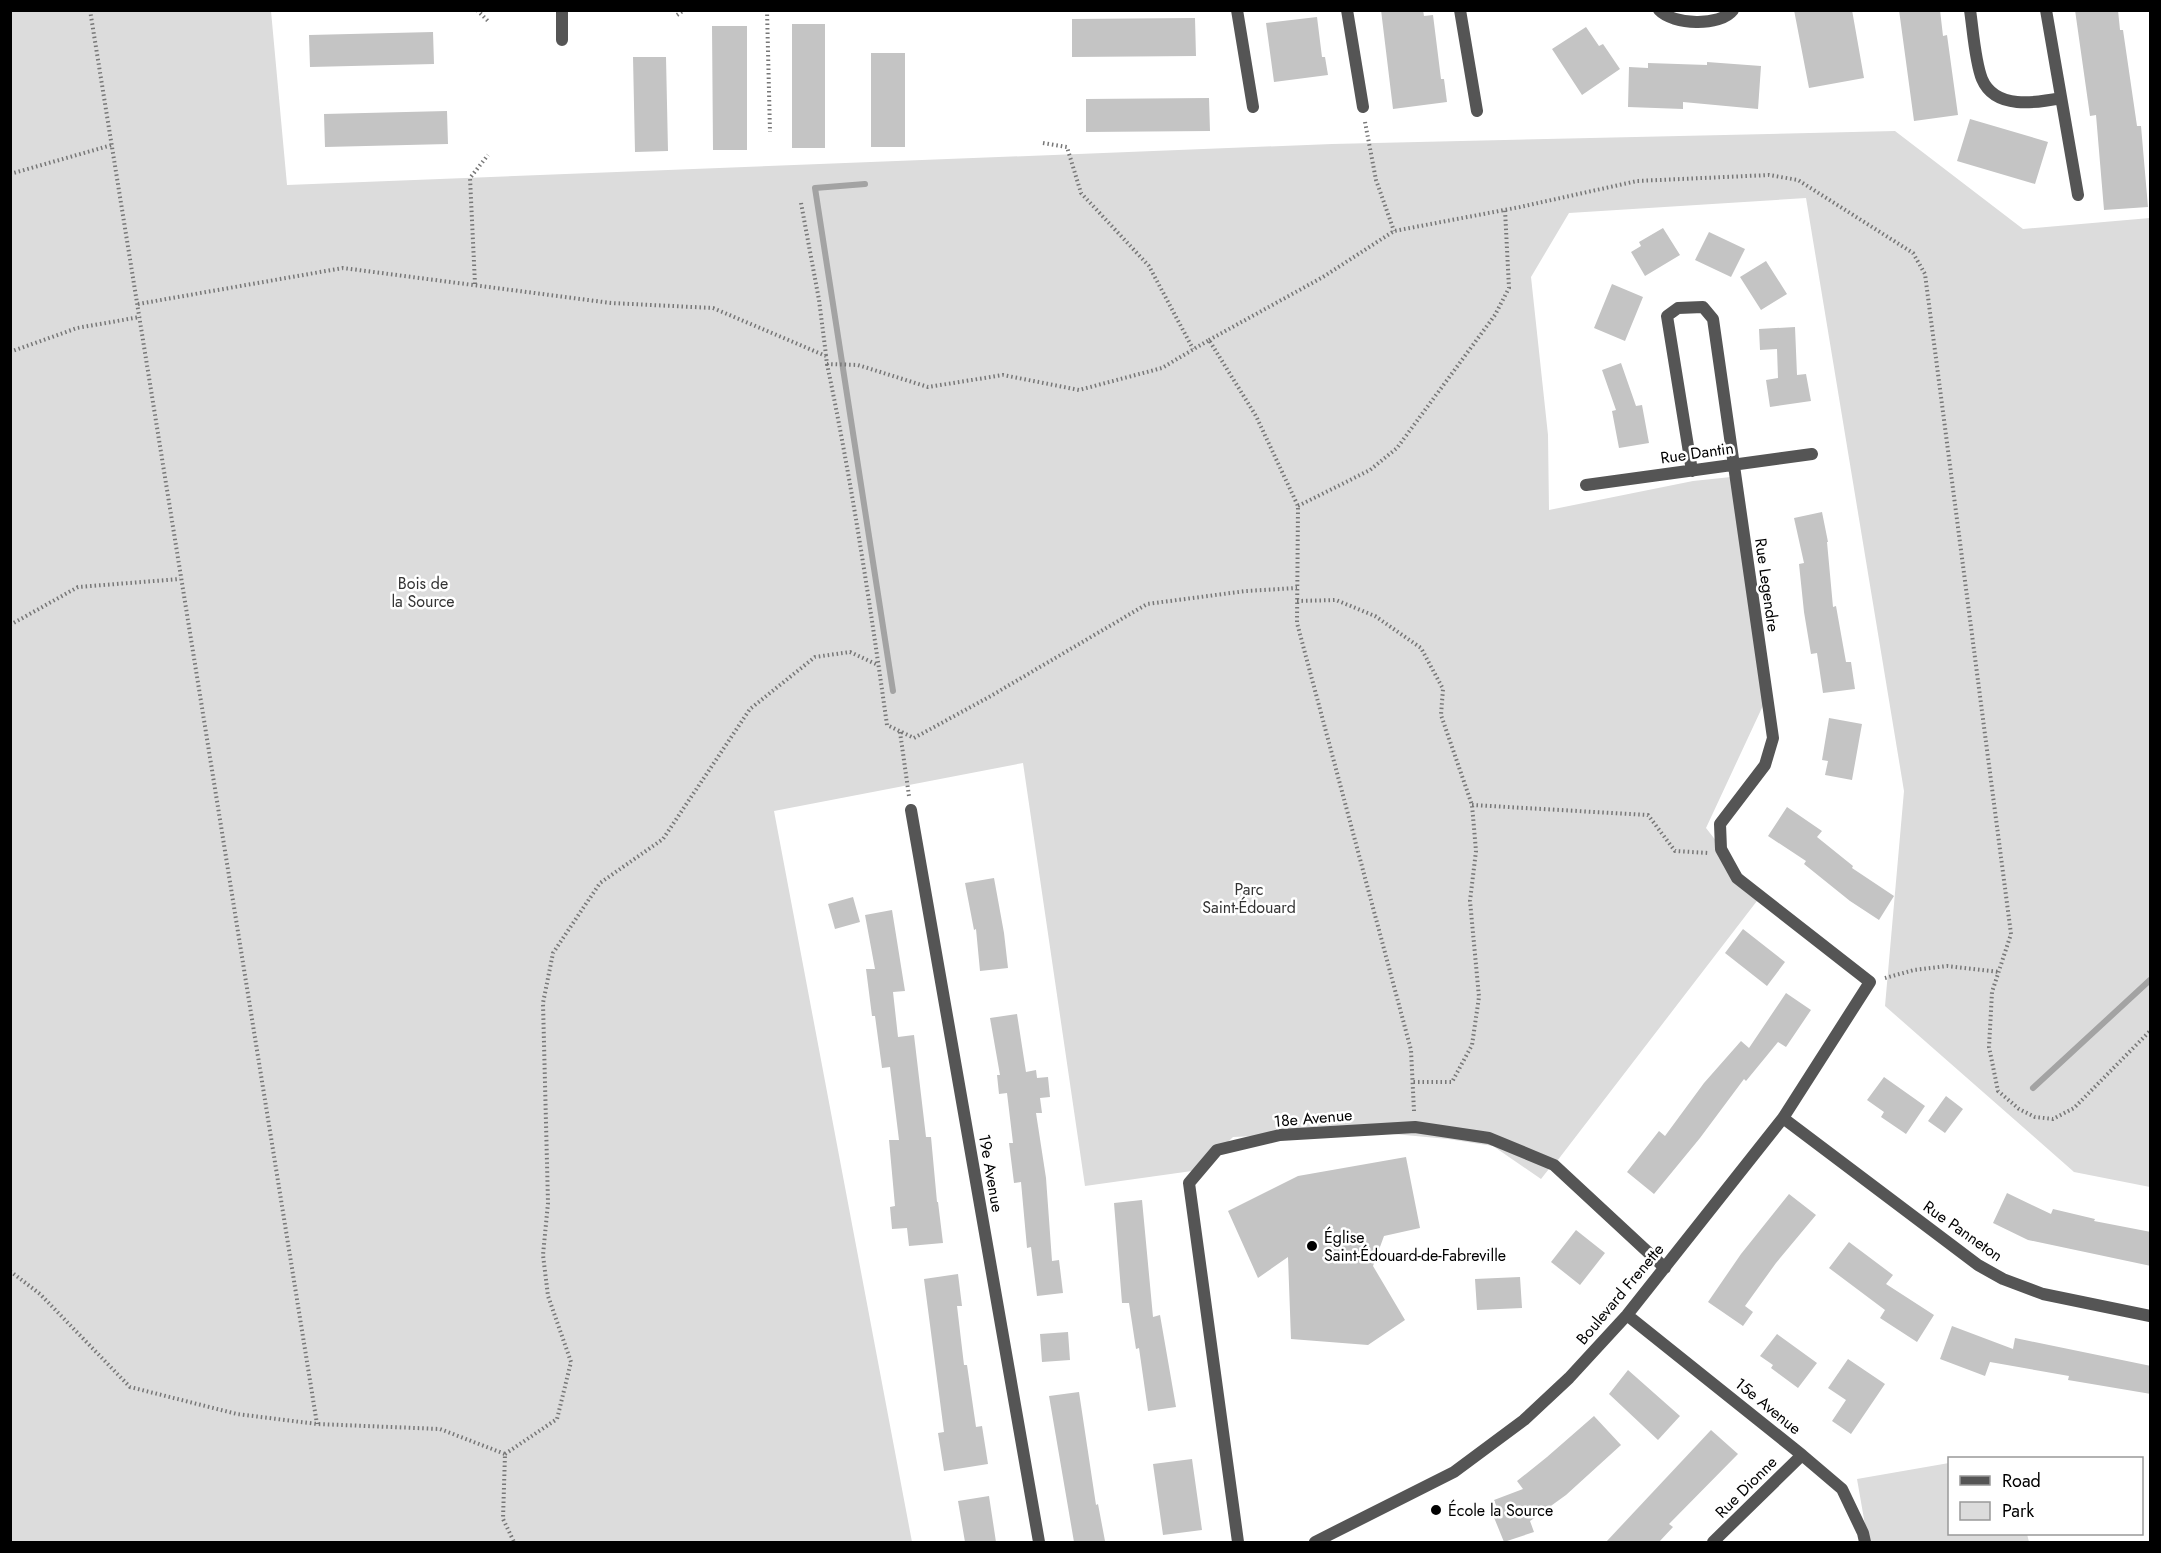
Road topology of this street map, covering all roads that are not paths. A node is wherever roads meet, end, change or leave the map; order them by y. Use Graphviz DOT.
graph roads {
  1 [pos="562,10"];
  2 [pos="1237,10"];
  3 [pos="1347,10"];
  4 [pos="1460,10"];
  5 [pos="1659,10"];
  6 [pos="1733,10"];
  7 [pos="1970,10"];
  8 [pos="2046,10"];
  9 [pos="562,40"];
  10 [pos="2061,98"];
  11 [pos="1253,107"];
  12 [pos="1363,107"];
  13 [pos="1476,111"];
  14 [pos="2078,195"];
  15 [pos="1812,454"];
  16 [pos="1734,465"];
  17 [pos="1692,471"];
  18 [pos="1586,485"];
  19 [pos="911,810"];
  20 [pos="1870,982"];
  21 [pos="1783,1118"];
  22 [pos="1665,1268"];
  23 [pos="1627,1315"];
  24 [pos="2151,1316"];
  25 [pos="1802,1455"];
  26 [pos="1039,1542"];
  27 [pos="1238,1542"];
  28 [pos="1315,1542"];
  29 [pos="1713,1542"];
  30 [pos="1864,1542"];
  1 -- 9 [label="street"];
  2 -- 11 [label="street"];
  3 -- 12 [label="street"];
  4 -- 13 [label="street"];
  5 -- 6 [label="street"];
  7 -- 10 [label="street"];
  8 -- 10 [label="street"];
  10 -- 14 [label="street"];
  15 -- 16 [label="street, Rue Dantin"];
  16 -- 17 [label="street, Rue Dantin"];
  16 -- 17 [label="street, Rue Legendre"];
  16 -- 20 [label="street, Rue Legendre"];
  17 -- 18 [label="street, Rue Dantin"];
  19 -- 26 [label="street, 19e Avenue"];
  20 -- 21 [label="street, Boulevard Frenette"];
  21 -- 22 [label="street, Boulevard Frenette"];
  21 -- 24 [label="street, Rue Panneton"];
  22 -- 23 [label="street, Boulevard Frenette"];
  22 -- 27 [label="street, 18e Avenue"];
  23 -- 25 [label="street, 15e Avenue"];
  23 -- 28 [label="street, Boulevard Frenette"];
  25 -- 29 [label="street, Rue Dionne"];
  25 -- 30 [label="street, 15e Avenue"];
}
